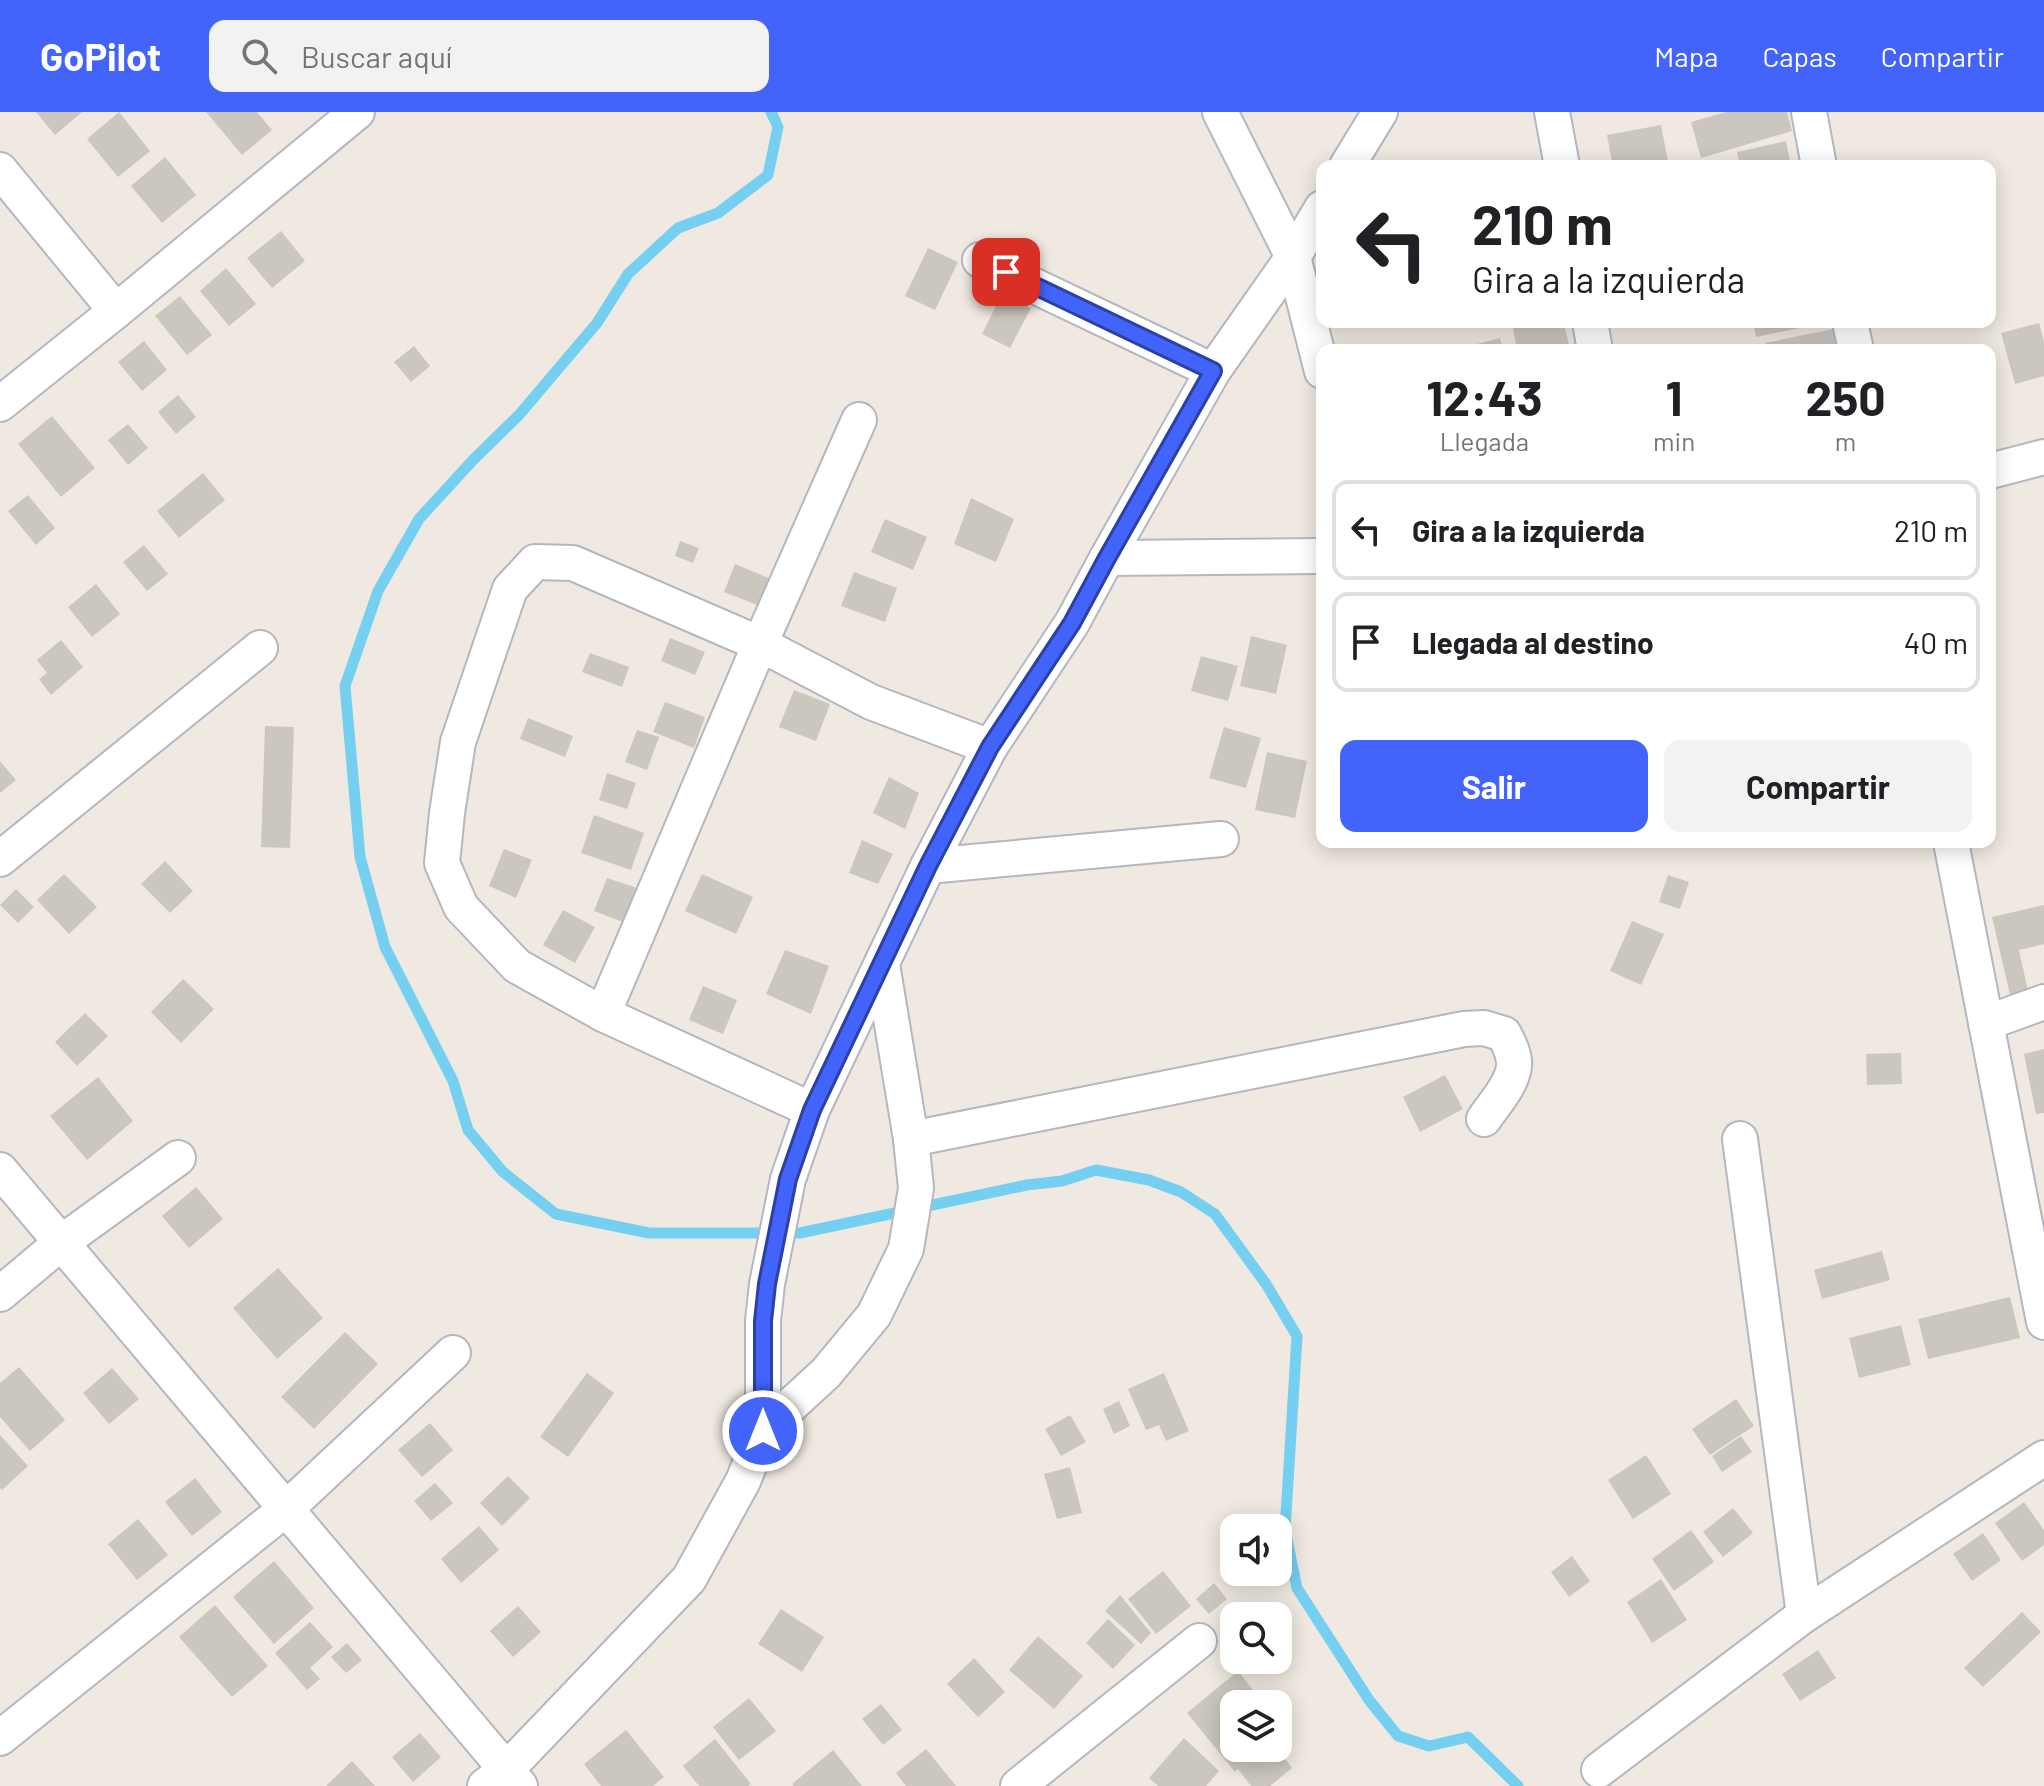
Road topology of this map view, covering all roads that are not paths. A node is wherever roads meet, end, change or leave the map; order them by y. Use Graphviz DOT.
graph roads {
  1 [pos="357,112"];
  2 [pos="1220,112"];
  3 [pos="1380,112"];
  4 [pos="1552,112"];
  5 [pos="1809,112"];
  6 [pos="1351,160"];
  7 [pos="1561,160"];
  8 [pos="1818,160"];
  9 [pos="0,170"];
  10 [pos="1316,218"];
  11 [pos="1293,257"];
  12 [pos="980,260"];
  13 [pos="116,311"];
  14 [pos="1316,347"];
  15 [pos="1213,371"];
  16 [pos="0,404"];
  17 [pos="859,420"];
  18 [pos="2044,457"];
  19 [pos="1996,469"];
  20 [pos="1316,556"];
  21 [pos="1107,558"];
  22 [pos="760,644"];
  23 [pos="260,648"];
  24 [pos="990,747"];
  25 [pos="1221,839"];
  26 [pos="1952,848"];
  27 [pos="0,859"];
  28 [pos="928,866"];
  29 [pos="882,964"];
  30 [pos="2044,1002"];
  31 [pos="603,1014"];
  32 [pos="1986,1023"];
  33 [pos="812,1110"];
  34 [pos="1484,1119"];
  35 [pos="911,1139"];
  36 [pos="1740,1139"];
  37 [pos="178,1158"];
  38 [pos="0,1170"];
  39 [pos="2035,1224"];
  40 [pos="62,1242"];
  41 [pos="0,1294"];
  42 [pos="2044,1322"];
  43 [pos="453,1353"];
  44 [pos="763,1431"];
  45 [pos="2044,1458"];
  46 [pos="287,1508"];
  47 [pos="1804,1615"];
  48 [pos="1199,1641"];
  49 [pos="0,1738"];
  50 [pos="1599,1770"];
  51 [pos="504,1780"];
  52 [pos="1018,1786"];
  1 -- 13 [label="street"];
  2 -- 11 [label="street"];
  3 -- 6 [label="street"];
  4 -- 7 [label="street"];
  5 -- 8 [label="street"];
  9 -- 13 [label="street"];
  10 -- 11 [label="street"];
  11 -- 14 [label="street"];
  11 -- 15 [label="street"];
  12 -- 15 [label="street"];
  13 -- 16 [label="street"];
  15 -- 21 [label="street"];
  17 -- 22 [label="street"];
  18 -- 19 [label="street"];
  20 -- 21 [label="street"];
  21 -- 24 [label="street"];
  22 -- 24 [label="street"];
  22 -- 31 [label="street"];
  22 -- 31 [label="street"];
  23 -- 27 [label="street"];
  24 -- 28 [label="street"];
  25 -- 28 [label="street"];
  26 -- 32 [label="street"];
  28 -- 29 [label="street"];
  29 -- 33 [label="street"];
  29 -- 35 [label="street"];
  30 -- 32 [label="street"];
  31 -- 33 [label="street"];
  32 -- 39 [label="street"];
  33 -- 44 [label="street"];
  34 -- 35 [label="street"];
  35 -- 44 [label="street"];
  36 -- 47 [label="street"];
  37 -- 40 [label="street"];
  38 -- 40 [label="street"];
  39 -- 42 [label="street"];
  40 -- 41 [label="street"];
  40 -- 46 [label="street"];
  43 -- 46 [label="street"];
  44 -- 51 [label="street"];
  45 -- 47 [label="street"];
  46 -- 49 [label="street"];
  46 -- 51 [label="street"];
  47 -- 50 [label="street"];
  48 -- 52 [label="street"];
}
